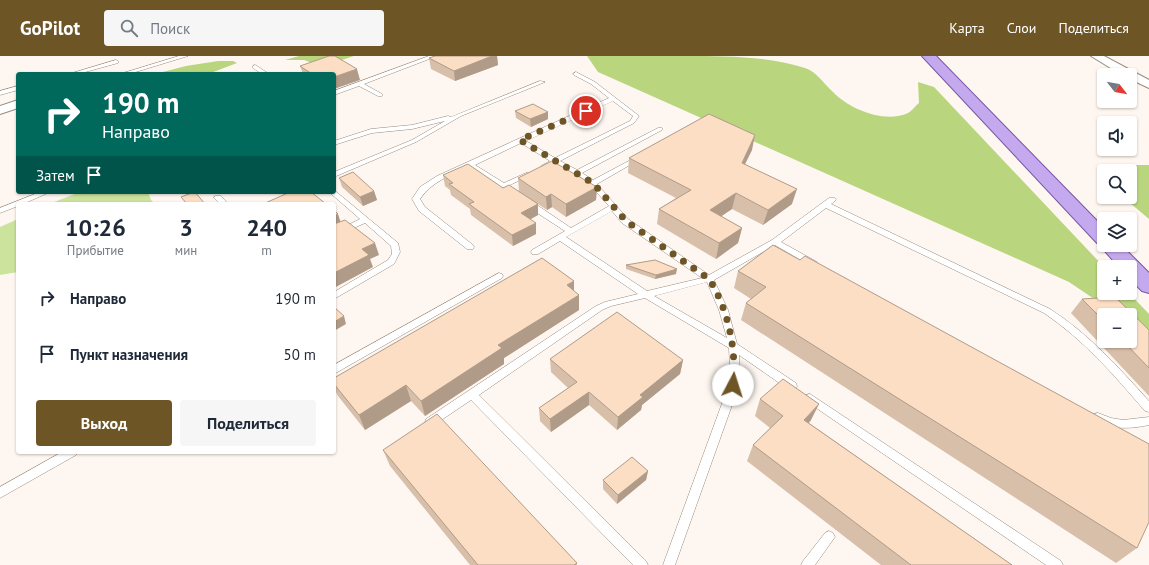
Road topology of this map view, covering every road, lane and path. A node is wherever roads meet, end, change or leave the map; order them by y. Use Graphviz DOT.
graph roads {
  1 [pos="110,56"];
  2 [pos="182,56"];
  3 [pos="434,56"];
  4 [pos="929,56"];
  5 [pos="1096,56"];
  6 [pos="116,62"];
  7 [pos="255,67"];
  8 [pos="79,72"];
  9 [pos="124,72"];
  10 [pos="131,72"];
  11 [pos="263,72"];
  12 [pos="576,74"];
  13 [pos="542,82"];
  14 [pos="360,84"];
  15 [pos="1149,85"];
  16 [pos="16,89"];
  17 [pos="336,92"];
  18 [pos="0,93"];
  19 [pos="380,95"];
  20 [pos="612,99"];
  21 [pos="16,105"];
  22 [pos="0,110"];
  23 [pos="459,115"];
  24 [pos="660,129"];
  25 [pos="520,140"];
  26 [pos="336,143"];
  27 [pos="646,154"];
  28 [pos="556,160"];
  29 [pos="469,164"];
  30 [pos="576,173"];
  31 [pos="336,174"];
  32 [pos="593,183"];
  33 [pos="503,186"];
  34 [pos="41,194"];
  35 [pos="334,194"];
  36 [pos="218,198"];
  37 [pos="22,202"];
  38 [pos="222,202"];
  39 [pos="16,204"];
  40 [pos="613,207"];
  41 [pos="0,211"];
  42 [pos="365,220"];
  43 [pos="570,231"];
  44 [pos="1097,232"];
  45 [pos="336,234"];
  46 [pos="560,237"];
  47 [pos="775,242"];
  48 [pos="470,247"];
  49 [pos="535,252"];
  50 [pos="1117,252"];
  51 [pos="824,269"];
  52 [pos="499,276"];
  53 [pos="709,279"];
  54 [pos="1149,286"];
  55 [pos="645,294"];
  56 [pos="336,295"];
  57 [pos="733,346"];
  58 [pos="336,369"];
  59 [pos="472,394"];
  60 [pos="1149,408"];
  61 [pos="1088,412"];
  62 [pos="1149,421"];
  63 [pos="423,427"];
  64 [pos="68,454"];
  65 [pos="0,493"];
  66 [pos="829,537"];
  67 [pos="642,565"];
  68 [pos="669,565"];
  69 [pos="807,565"];
  70 [pos="1057,565"];
  1 -- 6 [label="lane"];
  2 -- 10 [label="lane"];
  3 -- 14 [label="lane"];
  4 -- 44 [label="main road"];
  5 -- 15 [label="street"];
  6 -- 8 [label="lane"];
  6 -- 9 [label="lane"];
  7 -- 11 [label="lane"];
  12 -- 20 [label="lane"];
  13 -- 23 [label="lane"];
  14 -- 17 [label="lane"];
  14 -- 19 [label="lane"];
  16 -- 18 [label="lane"];
  20 -- 25 [label="lane"];
  20 -- 28 [label="lane"];
  21 -- 22 [label="street"];
  23 -- 26 [label="lane"];
  23 -- 31 [label="lane"];
  24 -- 30 [label="lane"];
  25 -- 28 [label="lane"];
  25 -- 29 [label="lane"];
  27 -- 32 [label="lane"];
  28 -- 30 [label="lane"];
  28 -- 33 [label="lane"];
  29 -- 33 [label="lane"];
  29 -- 48 [label="lane"];
  30 -- 32 [label="lane"];
  32 -- 40 [label="lane"];
  33 -- 43 [label="lane"];
  34 -- 37 [label="lane"];
  35 -- 42 [label="lane"];
  36 -- 38 [label="lane"];
  39 -- 41 [label="lane"];
  40 -- 43 [label="lane"];
  40 -- 53 [label="lane"];
  42 -- 45 [label="lane"];
  42 -- 56 [label="lane"];
  43 -- 46 [label="lane"];
  46 -- 49 [label="lane"];
  46 -- 55 [label="lane"];
  47 -- 51 [label="lane"];
  47 -- 53 [label="lane"];
  47 -- 60 [label="lane"];
  50 -- 54 [label="main road"];
  52 -- 58 [label="lane"];
  53 -- 55 [label="lane"];
  53 -- 57 [label="lane"];
  55 -- 57 [label="lane"];
  55 -- 59 [label="lane"];
  57 -- 68 [label="lane"];
  57 -- 70 [label="lane"];
  59 -- 63 [label="lane"];
  59 -- 67 [label="lane"];
  61 -- 62 [label="lane"];
  64 -- 65 [label="lane"];
  66 -- 69 [label="lane"];
}
